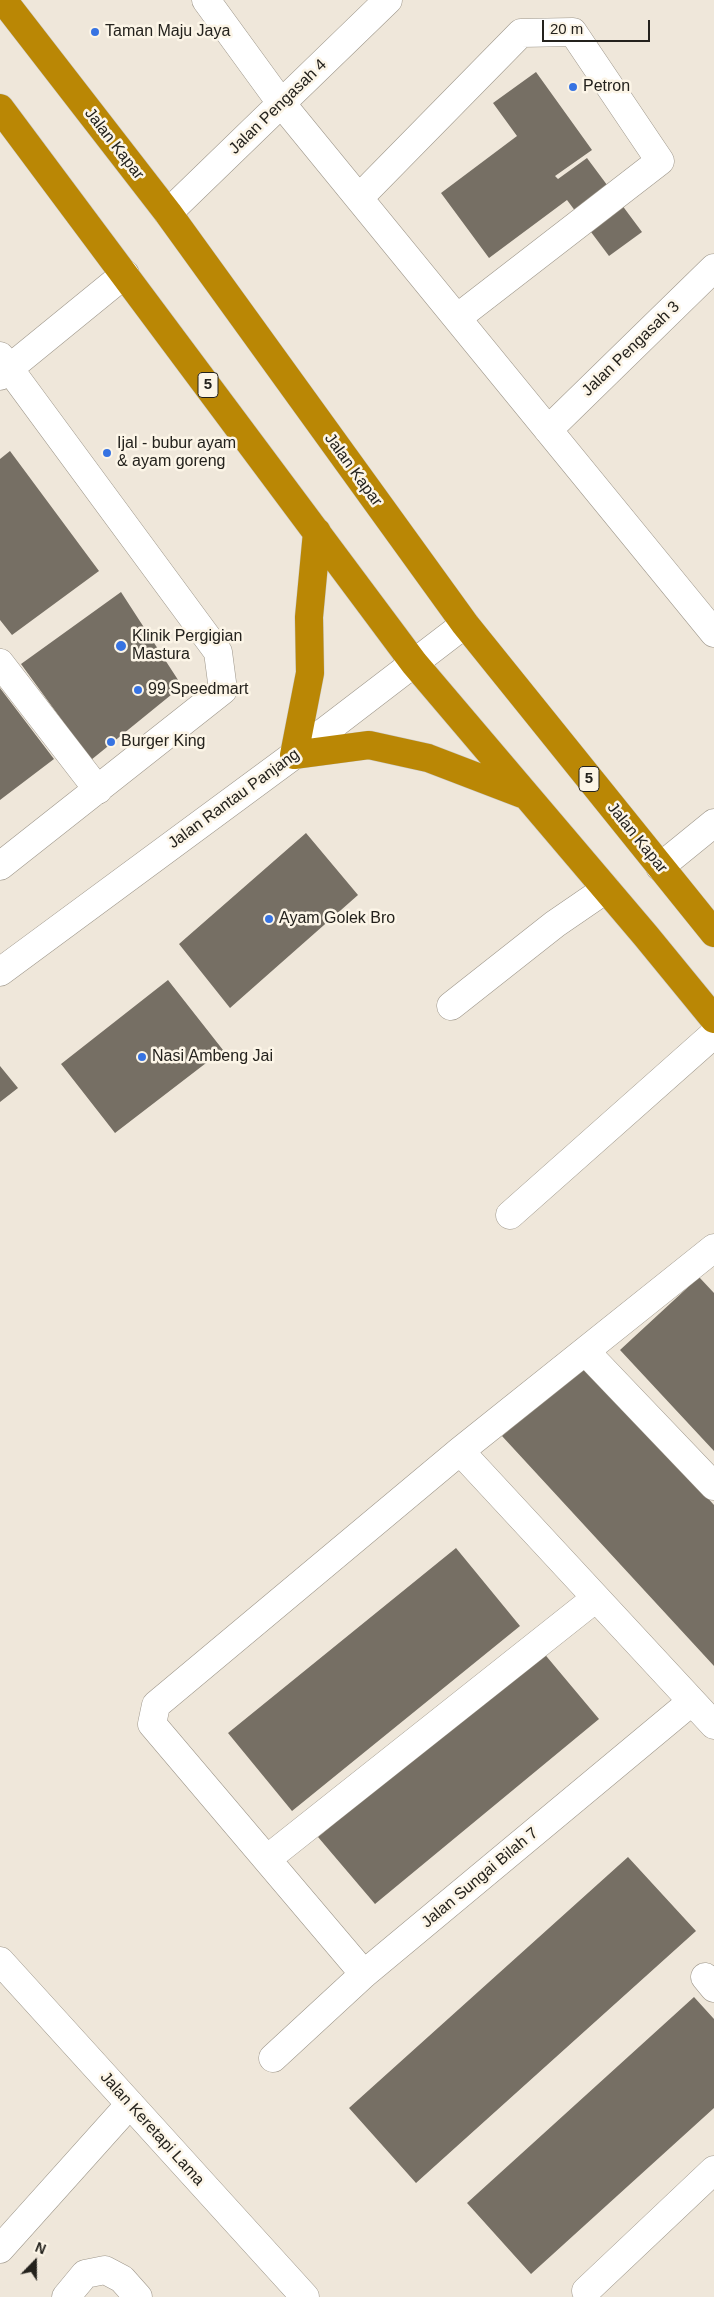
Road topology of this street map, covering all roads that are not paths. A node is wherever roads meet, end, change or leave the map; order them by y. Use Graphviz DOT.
graph roads {
  1 [pos="3,0"];
  2 [pos="206,0"];
  3 [pos="388,0"];
  4 [pos="281,103"];
  5 [pos="0,108"];
  6 [pos="359,198"];
  7 [pos="168,213"];
  8 [pos="714,268"];
  9 [pos="125,274"];
  10 [pos="457,318"];
  11 [pos="3,367"];
  12 [pos="548,430"];
  13 [pos="317,532"];
  14 [pos="709,615"];
  15 [pos="465,624"];
  16 [pos="0,663"];
  17 [pos="414,663"];
  18 [pos="294,755"];
  19 [pos="98,790"];
  20 [pos="526,795"];
  21 [pos="714,823"];
  22 [pos="0,866"];
  23 [pos="660,867"];
  24 [pos="606,889"];
  25 [pos="714,933"];
  26 [pos="0,972"];
  27 [pos="451,1006"];
  28 [pos="714,1019"];
  29 [pos="714,1034"];
  30 [pos="510,1215"];
  31 [pos="714,1248"];
  32 [pos="584,1351"];
  33 [pos="460,1451"];
  34 [pos="714,1486"];
  35 [pos="596,1598"];
  36 [pos="691,1702"];
  37 [pos="714,1725"];
  38 [pos="267,1860"];
  39 [pos="0,1961"];
  40 [pos="364,1974"];
  41 [pos="273,2058"];
  42 [pos="130,2104"];
  43 [pos="714,2170"];
  44 [pos="0,2249"];
  45 [pos="586,2291"];
  46 [pos="66,2297"];
  47 [pos="138,2297"];
  48 [pos="305,2297"];
  1 -- 7 [label="highway, Jalan Kapar / 5"];
  2 -- 4 [label="street"];
  3 -- 4 [label="street, Jalan Pengasah 4"];
  4 -- 6 [label="street"];
  4 -- 7 [label="street, Jalan Pengasah 4"];
  5 -- 9 [label="highway, 5"];
  6 -- 10 [label="street"];
  6 -- 10 [label="street"];
  7 -- 15 [label="highway, Jalan Kapar / 5"];
  8 -- 12 [label="street, Jalan Pengasah 3"];
  9 -- 11 [label="street"];
  9 -- 13 [label="highway, 5"];
  10 -- 12 [label="street"];
  11 -- 19 [label="street"];
  12 -- 14 [label="street"];
  13 -- 17 [label="highway, 5"];
  13 -- 18 [label="highway"];
  15 -- 17 [label="street, Jalan Rantau Panjang"];
  15 -- 23 [label="highway, Jalan Kapar / 5"];
  16 -- 19 [label="street"];
  17 -- 18 [label="street, Jalan Rantau Panjang"];
  17 -- 20 [label="highway, 5"];
  18 -- 20 [label="highway"];
  18 -- 26 [label="street, Jalan Rantau Panjang"];
  19 -- 22 [label="street"];
  20 -- 24 [label="highway, 5"];
  21 -- 23 [label="street"];
  23 -- 25 [label="highway, Jalan Kapar / 5"];
  24 -- 27 [label="street"];
  24 -- 28 [label="highway, 5"];
  29 -- 30 [label="street"];
  31 -- 32 [label="street"];
  32 -- 33 [label="street"];
  32 -- 34 [label="street"];
  33 -- 35 [label="street"];
  33 -- 38 [label="street"];
  35 -- 36 [label="street"];
  35 -- 38 [label="street"];
  36 -- 37 [label="street"];
  36 -- 40 [label="street, Jalan Sungai Bilah 7"];
  38 -- 40 [label="street"];
  39 -- 42 [label="street, Jalan Keretapi Lama"];
  40 -- 41 [label="street, Jalan Sungai Bilah 7"];
  42 -- 44 [label="street"];
  42 -- 48 [label="street, Jalan Keretapi Lama"];
  43 -- 45 [label="street"];
  46 -- 47 [label="street"];
}
